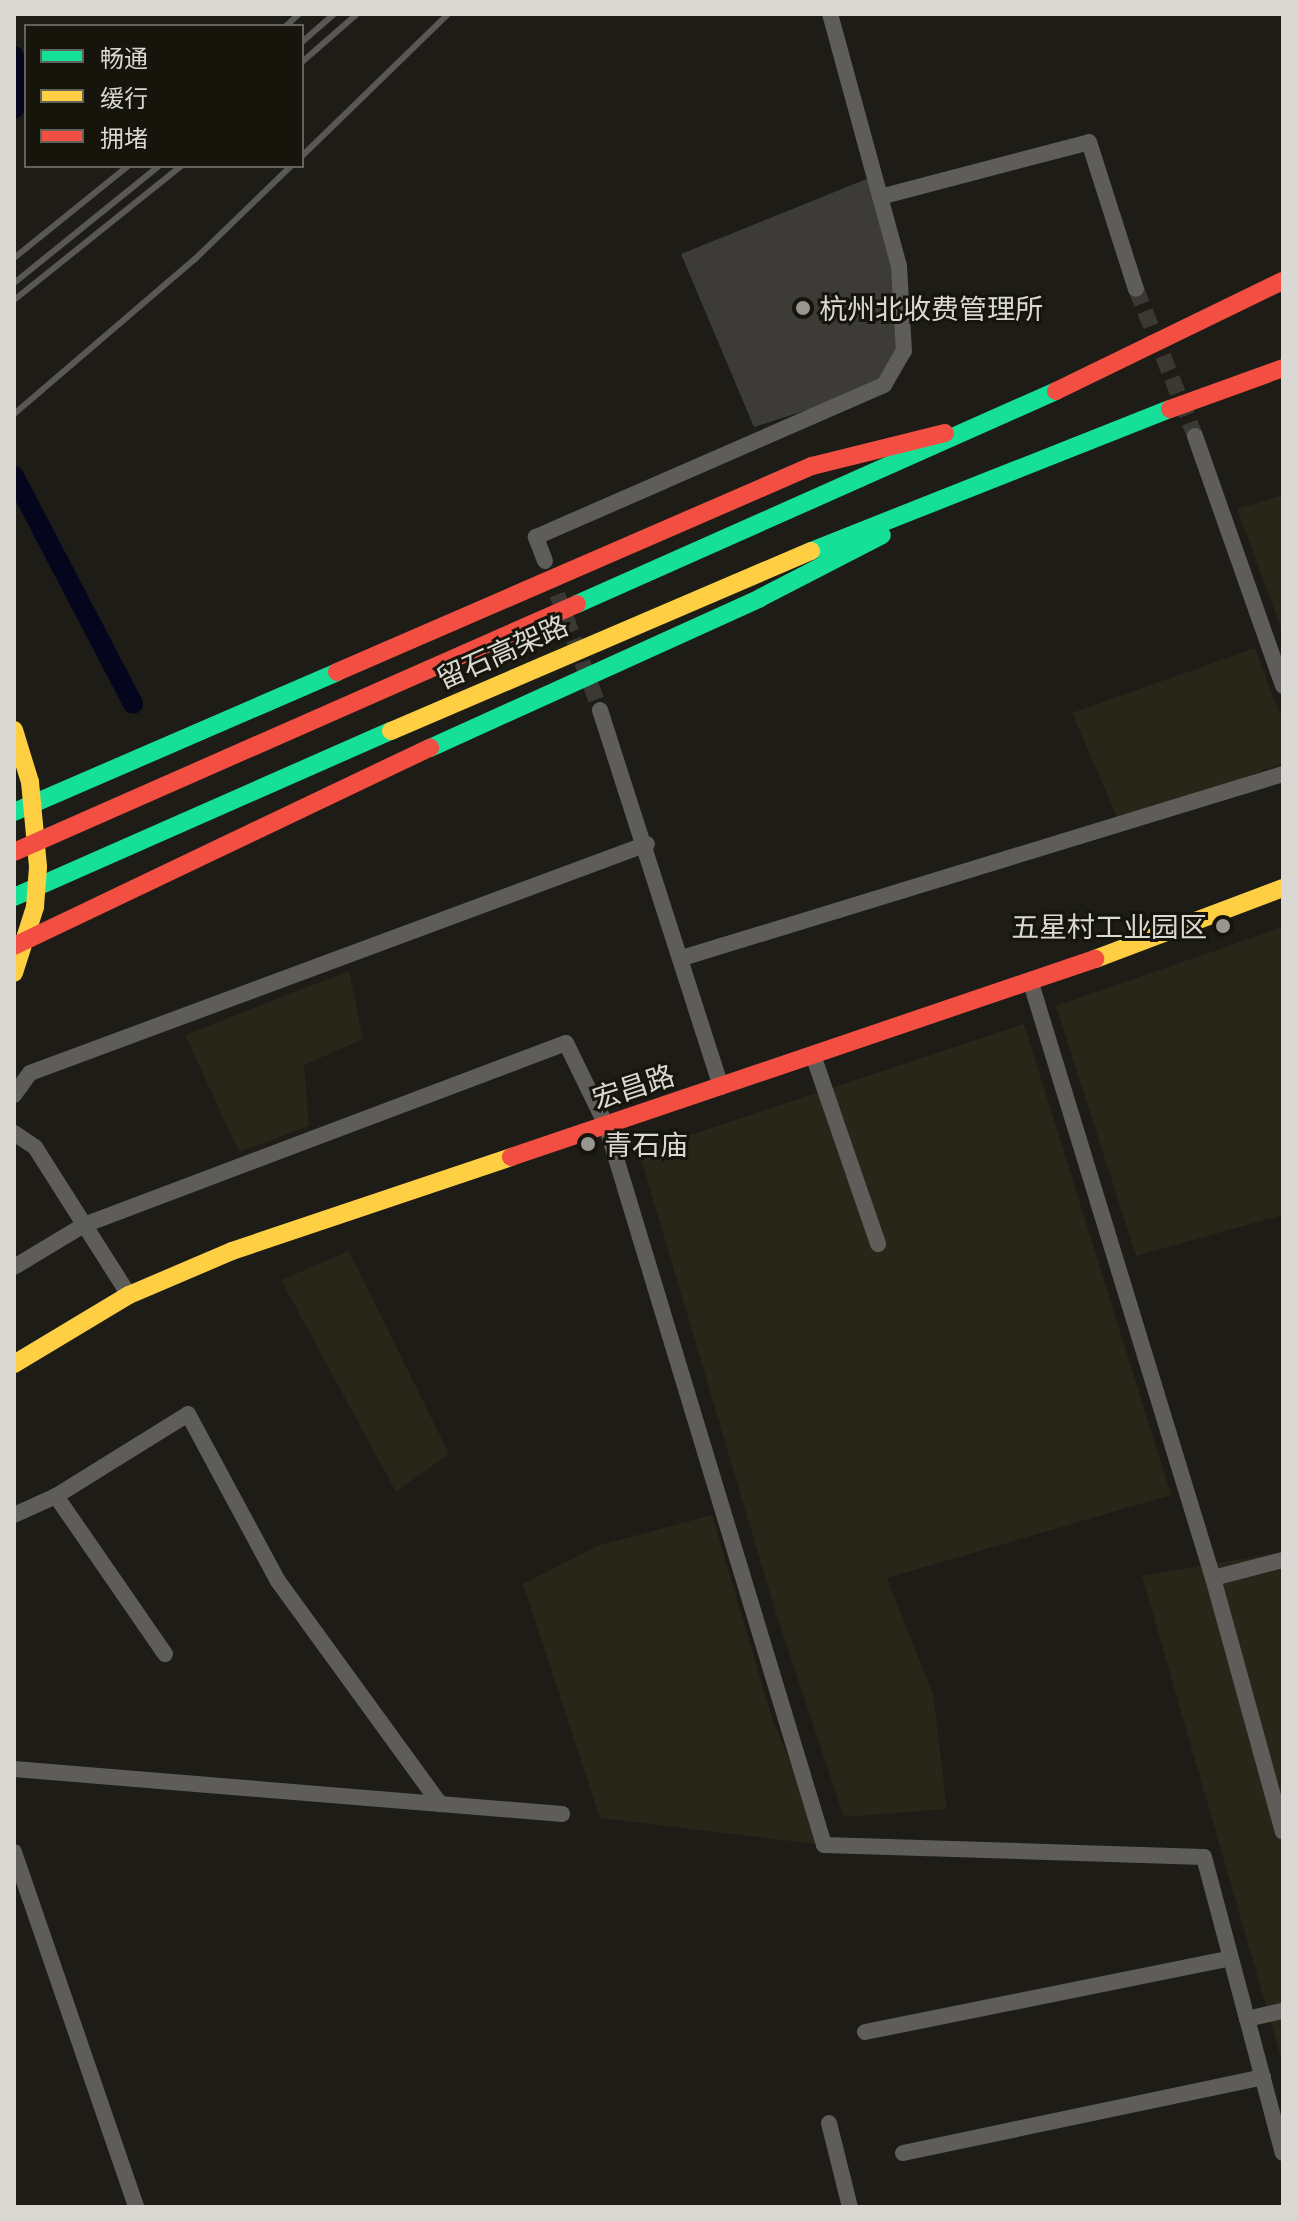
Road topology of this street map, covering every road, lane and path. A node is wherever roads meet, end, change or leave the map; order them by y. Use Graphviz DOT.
graph roads {
  1 [pos="830,14"];
  2 [pos="880,197"];
  3 [pos="1283,281"];
  4 [pos="1136,289"];
  5 [pos="1283,368"];
  6 [pos="999,419"];
  7 [pos="1195,436"];
  8 [pos="1017,465"];
  9 [pos="545,561"];
  10 [pos="1283,686"];
  11 [pos="600,710"];
  12 [pos="14,730"];
  13 [pos="1283,774"];
  14 [pos="14,812"];
  15 [pos="647,844"];
  16 [pos="14,852"];
  17 [pos="1283,888"];
  18 [pos="14,897"];
  19 [pos="14,946"];
  20 [pos="682,958"];
  21 [pos="14,973"];
  22 [pos="1031,983"];
  23 [pos="813,1055"];
  24 [pos="721,1087"];
  25 [pos="14,1095"];
  26 [pos="606,1125"];
  27 [pos="14,1133"];
  28 [pos="84,1225"];
  29 [pos="878,1244"];
  30 [pos="14,1267"];
  31 [pos="129,1295"];
  32 [pos="14,1364"];
  33 [pos="56,1496"];
  34 [pos="14,1515"];
  35 [pos="1283,1560"];
  36 [pos="1213,1578"];
  37 [pos="165,1654"];
  38 [pos="14,1769"];
  39 [pos="440,1804"];
  40 [pos="562,1814"];
  41 [pos="1283,1832"];
  42 [pos="14,1852"];
  43 [pos="1231,1958"];
  44 [pos="1283,2011"];
  45 [pos="1247,2019"];
  46 [pos="865,2032"];
  47 [pos="1263,2077"];
  48 [pos="829,2123"];
  49 [pos="903,2153"];
  50 [pos="1283,2153"];
  51 [pos="136,2207"];
  52 [pos="850,2207"];
  1 -- 2 [label="street"];
  2 -- 4 [label="street"];
  2 -- 9 [label="street"];
  3 -- 6 [label="main road"];
  5 -- 8 [label="main road"];
  6 -- 14 [label="main road"];
  6 -- 16 [label="main road, 留石高架路"];
  7 -- 10 [label="street"];
  8 -- 18 [label="main road, 留石高架路"];
  8 -- 19 [label="main road"];
  11 -- 15 [label="street"];
  12 -- 21 [label="main road"];
  13 -- 20 [label="street"];
  15 -- 20 [label="street"];
  15 -- 25 [label="street"];
  17 -- 22 [label="main road, 宏昌路"];
  20 -- 24 [label="street"];
  22 -- 23 [label="main road, 宏昌路"];
  22 -- 36 [label="street"];
  23 -- 24 [label="main road, 宏昌路"];
  23 -- 29 [label="street"];
  24 -- 26 [label="main road, 宏昌路"];
  26 -- 28 [label="street"];
  26 -- 31 [label="main road, 宏昌路"];
  26 -- 43 [label="street"];
  27 -- 28 [label="street"];
  28 -- 30 [label="street"];
  28 -- 31 [label="street"];
  31 -- 32 [label="main road, 宏昌路"];
  33 -- 34 [label="street"];
  33 -- 37 [label="street"];
  33 -- 39 [label="street"];
  35 -- 36 [label="street"];
  36 -- 41 [label="street"];
  38 -- 39 [label="street"];
  39 -- 40 [label="street"];
  42 -- 51 [label="street"];
  43 -- 45 [label="street"];
  43 -- 46 [label="street"];
  44 -- 45 [label="street"];
  45 -- 47 [label="street"];
  47 -- 49 [label="street"];
  47 -- 50 [label="street"];
  48 -- 52 [label="street"];
}
